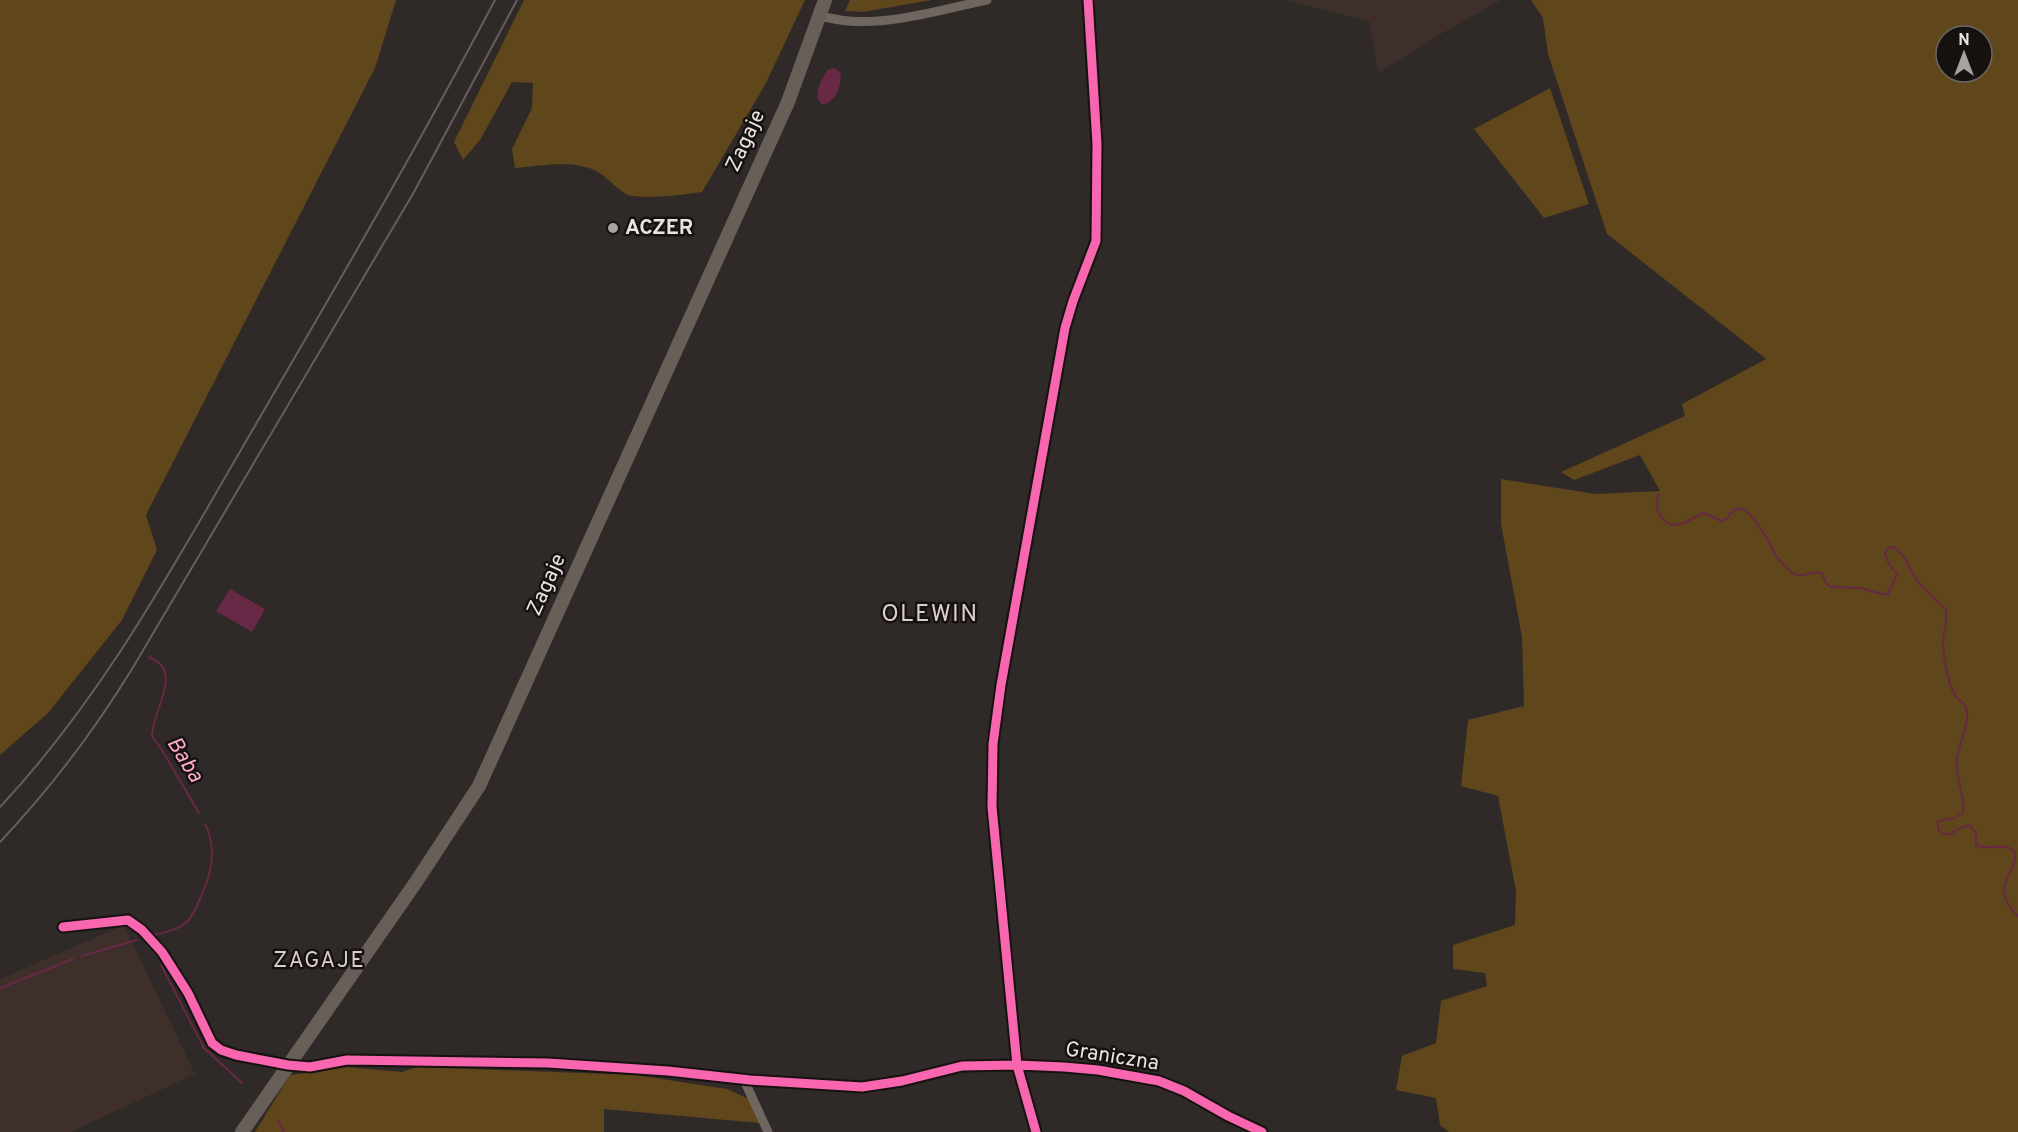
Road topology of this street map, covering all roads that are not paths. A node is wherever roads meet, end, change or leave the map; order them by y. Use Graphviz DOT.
graph roads {
  1 [pos="825,0"];
  2 [pos="987,0"];
  3 [pos="1088,0"];
  4 [pos="820,16"];
  5 [pos="63,927"];
  6 [pos="288,1065"];
  7 [pos="1017,1065"];
  8 [pos="744,1080"];
  9 [pos="242,1132"];
  10 [pos="768,1132"];
  11 [pos="1036,1132"];
  12 [pos="1262,1132"];
  1 -- 4 [label="main road, Zagaje"];
  2 -- 4 [label="street"];
  3 -- 7 [label="street"];
  4 -- 6 [label="main road, Zagaje"];
  5 -- 6 [label="street, Graniczna"];
  6 -- 8 [label="street, Graniczna"];
  6 -- 9 [label="main road, Zagaje"];
  7 -- 8 [label="street, Graniczna"];
  7 -- 11 [label="street"];
  7 -- 12 [label="street, Graniczna"];
  8 -- 10 [label="street"];
}
